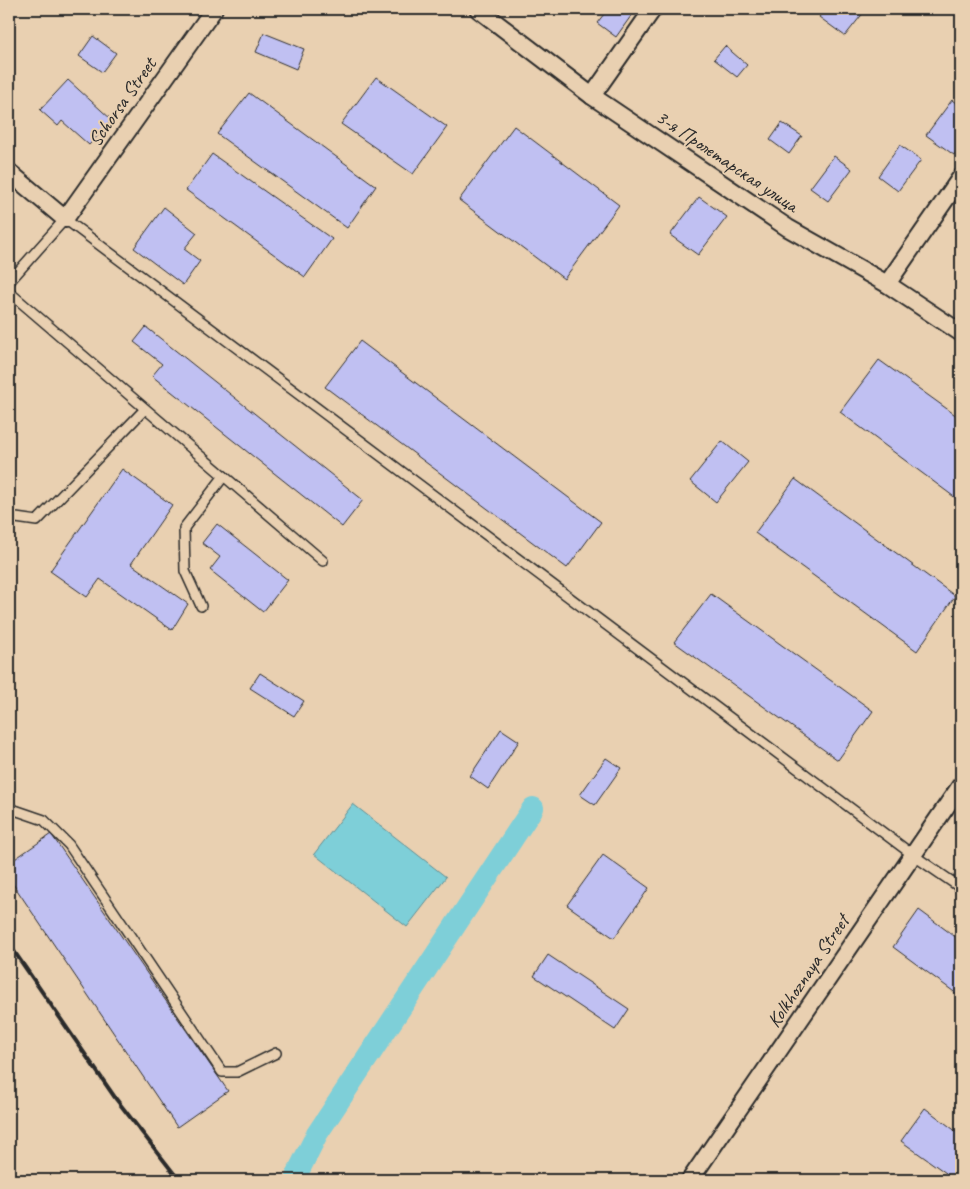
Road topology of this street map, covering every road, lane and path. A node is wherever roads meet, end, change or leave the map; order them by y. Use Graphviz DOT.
graph roads {
  1 [pos="214,9"];
  2 [pos="478,9"];
  3 [pos="653,9"];
  4 [pos="592,96"];
  5 [pos="9,172"];
  6 [pos="961,177"];
  7 [pos="65,219"];
  8 [pos="9,282"];
  9 [pos="887,284"];
  10 [pos="9,292"];
  11 [pos="961,333"];
  12 [pos="145,409"];
  13 [pos="224,476"];
  14 [pos="9,518"];
  15 [pos="323,561"];
  16 [pos="201,606"];
  17 [pos="961,785"];
  18 [pos="9,808"];
  19 [pos="913,855"];
  20 [pos="961,888"];
  21 [pos="276,1053"];
  22 [pos="690,1180"];
  1 -- 7 [label="street, Schorsa Street"];
  2 -- 4 [label="street, 3-я Пролетарская улица"];
  3 -- 4 [label="street"];
  4 -- 9 [label="street, 3-я Пролетарская улица"];
  5 -- 7 [label="street"];
  6 -- 9 [label="street"];
  7 -- 8 [label="lane"];
  7 -- 19 [label="lane"];
  9 -- 11 [label="street, 3-я Пролетарская улица"];
  10 -- 12 [label="lane"];
  12 -- 13 [label="lane"];
  12 -- 14 [label="lane"];
  13 -- 15 [label="lane"];
  13 -- 16 [label="lane"];
  17 -- 19 [label="street, Kolkhoznaya Street"];
  18 -- 21 [label="lane"];
  19 -- 20 [label="lane"];
  19 -- 22 [label="street, Kolkhoznaya Street"];
}
